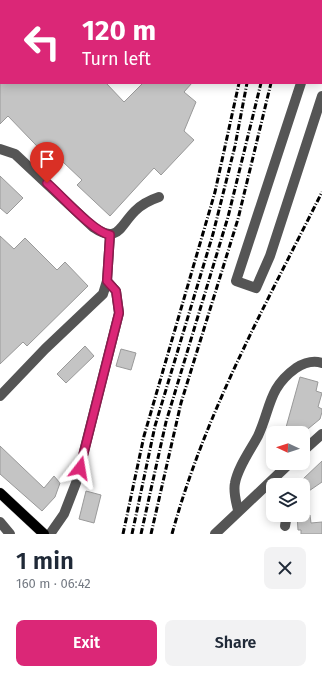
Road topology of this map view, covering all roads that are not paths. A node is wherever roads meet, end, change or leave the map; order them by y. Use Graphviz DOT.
graph roads {
  1 [pos="301,84"];
  2 [pos="322,96"];
  3 [pos="0,149"];
  4 [pos="159,197"];
  5 [pos="110,235"];
  6 [pos="107,281"];
  7 [pos="322,363"];
  8 [pos="2,391"];
  9 [pos="321,435"];
  10 [pos="310,445"];
  11 [pos="284,470"];
  12 [pos="276,478"];
  13 [pos="266,488"];
  14 [pos="0,493"];
  15 [pos="238,510"];
  16 [pos="0,522"];
  17 [pos="286,522"];
  18 [pos="285,526"];
  19 [pos="10,534"];
  20 [pos="44,534"];
  21 [pos="50,534"];
  22 [pos="215,534"];
  1 -- 2 [label="street"];
  3 -- 5 [label="street"];
  4 -- 5 [label="street"];
  5 -- 6 [label="street"];
  6 -- 8 [label="street"];
  6 -- 21 [label="street"];
  7 -- 15 [label="street"];
  9 -- 10 [label="street"];
  11 -- 12 [label="street"];
  13 -- 15 [label="street"];
  14 -- 20 [label="main road"];
  15 -- 22 [label="street"];
  16 -- 19 [label="street"];
  17 -- 18 [label="street"];
}
